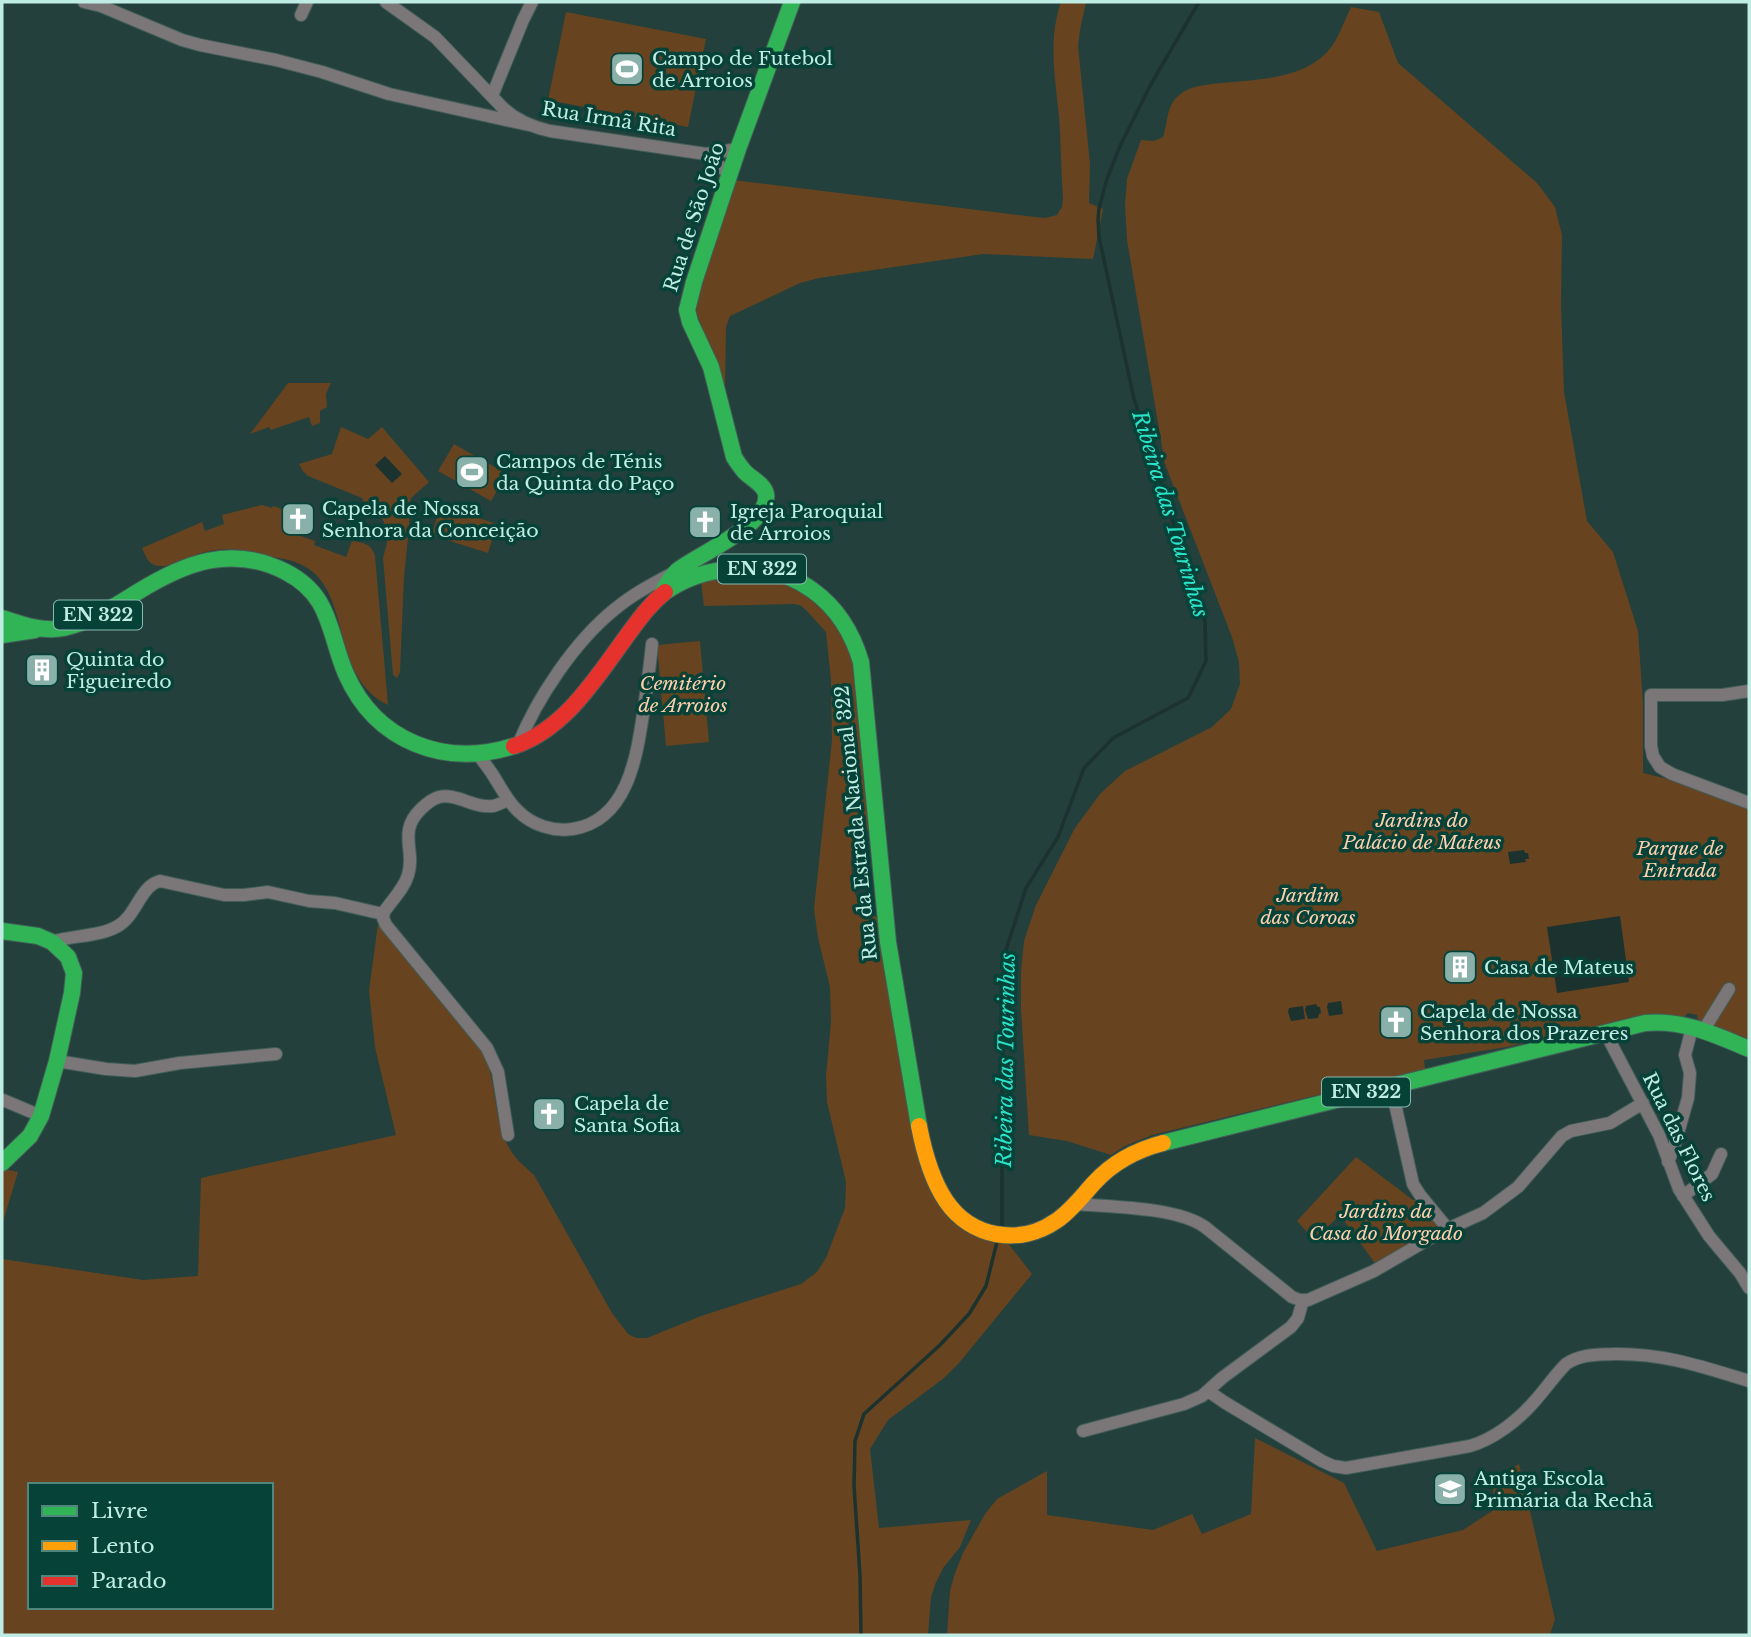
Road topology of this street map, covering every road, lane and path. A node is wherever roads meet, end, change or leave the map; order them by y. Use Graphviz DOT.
graph roads {
  1 [pos="84,2"];
  2 [pos="307,2"];
  3 [pos="386,2"];
  4 [pos="532,2"];
  5 [pos="792,2"];
  6 [pos="301,15"];
  7 [pos="492,96"];
  8 [pos="528,125"];
  9 [pos="738,149"];
  10 [pos="706,155"];
  11 [pos="729,174"];
  12 [pos="681,568"];
  13 [pos="662,594"];
  14 [pos="2,618"];
  15 [pos="35,630"];
  16 [pos="2,635"];
  17 [pos="652,644"];
  18 [pos="1749,691"];
  19 [pos="518,745"];
  20 [pos="498,751"];
  21 [pos="478,754"];
  22 [pos="497,781"];
  23 [pos="508,800"];
  24 [pos="1749,803"];
  25 [pos="383,914"];
  26 [pos="2,931"];
  27 [pos="52,942"];
  28 [pos="1729,989"];
  29 [pos="1698,1029"];
  30 [pos="1605,1032"];
  31 [pos="1749,1049"];
  32 [pos="276,1054"];
  33 [pos="57,1061"];
  34 [pos="1391,1086"];
  35 [pos="3,1100"];
  36 [pos="1643,1103"];
  37 [pos="41,1116"];
  38 [pos="508,1135"];
  39 [pos="1721,1154"];
  40 [pos="1668,1162"];
  41 [pos="2,1163"];
  42 [pos="1683,1196"];
  43 [pos="1076,1204"];
  44 [pos="1448,1228"];
  45 [pos="1749,1288"];
  46 [pos="1303,1300"];
  47 [pos="1749,1381"];
  48 [pos="1208,1391"];
  49 [pos="1083,1431"];
  1 -- 8 [label="street"];
  2 -- 6 [label="street"];
  3 -- 7 [label="street, Rua Irmã Rita"];
  4 -- 7 [label="street"];
  5 -- 9 [label="main road, Rua de São João"];
  7 -- 8 [label="street, Rua Irmã Rita"];
  8 -- 10 [label="street, Rua Irmã Rita"];
  9 -- 10 [label="street"];
  9 -- 11 [label="main road, Rua de São João"];
  10 -- 11 [label="street"];
  11 -- 12 [label="main road, Rua de São João"];
  12 -- 13 [label="main road, Rua de São João"];
  12 -- 19 [label="street"];
  13 -- 19 [label="main road, Rua da Estrada Nacional 322 / EN 322"];
  13 -- 43 [label="main road, Rua da Estrada Nacional 322 / EN 322"];
  14 -- 15 [label="main road, Rua da Estrada Nacional 322 / EN 322"];
  15 -- 16 [label="main road"];
  15 -- 21 [label="main road, Rua da Estrada Nacional 322 / EN 322"];
  17 -- 23 [label="street"];
  18 -- 24 [label="street"];
  19 -- 20 [label="main road, Rua da Estrada Nacional 322 / EN 322"];
  20 -- 21 [label="main road, Rua da Estrada Nacional 322 / EN 322"];
  20 -- 22 [label="street"];
  21 -- 22 [label="street"];
  22 -- 23 [label="street"];
  23 -- 25 [label="street"];
  25 -- 27 [label="street"];
  25 -- 38 [label="street"];
  26 -- 27 [label="main road"];
  27 -- 33 [label="main road"];
  28 -- 29 [label="street"];
  29 -- 30 [label="main road, Rua da Estrada Nacional 322 / EN 322"];
  29 -- 31 [label="main road, Rua da Estrada Nacional 322 / EN 322"];
  29 -- 40 [label="street"];
  30 -- 34 [label="main road, Rua da Estrada Nacional 322 / EN 322"];
  30 -- 36 [label="street, Rua das Flores"];
  32 -- 33 [label="street"];
  33 -- 37 [label="main road"];
  34 -- 43 [label="main road, Rua da Estrada Nacional 322 / EN 322"];
  34 -- 44 [label="street"];
  35 -- 37 [label="street"];
  36 -- 40 [label="street, Rua das Flores"];
  36 -- 44 [label="street"];
  37 -- 41 [label="main road"];
  39 -- 42 [label="street"];
  40 -- 42 [label="street, Rua das Flores"];
  42 -- 45 [label="street, Rua das Flores"];
  43 -- 46 [label="street"];
  44 -- 46 [label="street"];
  46 -- 48 [label="street"];
  47 -- 48 [label="street"];
  48 -- 49 [label="street"];
}
